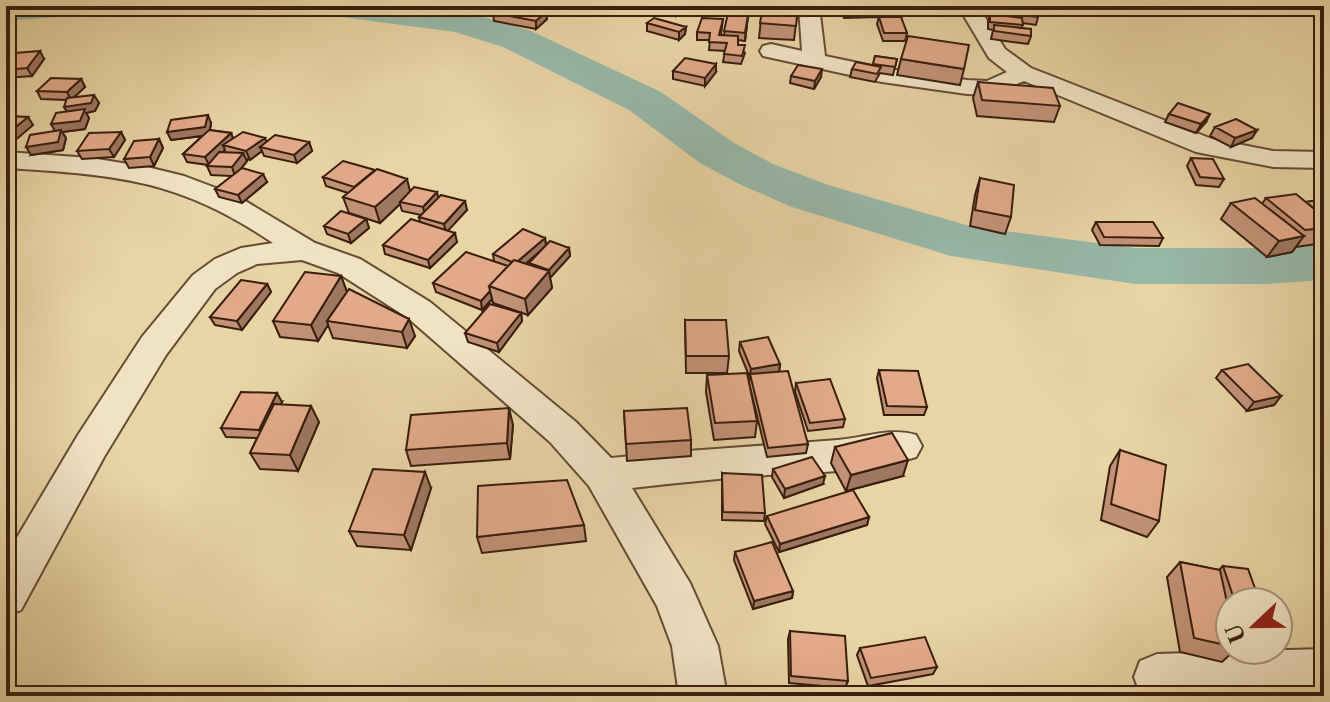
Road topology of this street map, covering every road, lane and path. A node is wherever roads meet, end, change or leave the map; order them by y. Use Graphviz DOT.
graph roads {
  1 [pos="809,6"];
  2 [pos="968,6"];
  3 [pos="771,51"];
  4 [pos="814,60"];
  5 [pos="1023,73"];
  6 [pos="6,160"];
  7 [pos="1324,160"];
  8 [pos="304,250"];
  9 [pos="903,446"];
  10 [pos="603,475"];
  11 [pos="6,596"];
  12 [pos="1324,672"];
  13 [pos="1157,677"];
  14 [pos="703,696"];
  1 -- 4 [label="street"];
  2 -- 5 [label="street"];
  3 -- 4 [label="street"];
  4 -- 5 [label="street"];
  5 -- 7 [label="street"];
  6 -- 8 [label="street"];
  8 -- 10 [label="street"];
  8 -- 11 [label="street"];
  9 -- 10 [label="street"];
  10 -- 14 [label="street"];
  12 -- 13 [label="street"];
}
